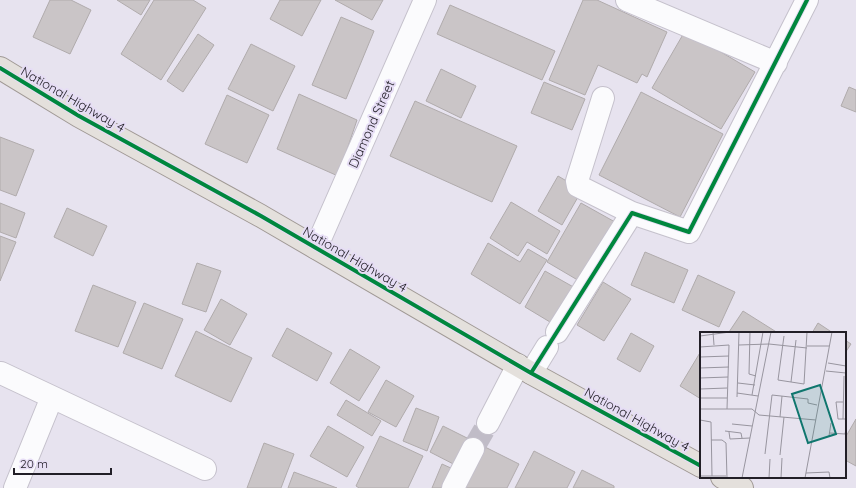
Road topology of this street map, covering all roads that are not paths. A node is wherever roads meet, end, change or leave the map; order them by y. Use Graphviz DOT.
graph roads {
  1 [pos="425,0"];
  2 [pos="627,0"];
  3 [pos="807,0"];
  4 [pos="776,63"];
  5 [pos="0,68"];
  6 [pos="603,98"];
  7 [pos="632,213"];
  8 [pos="316,248"];
  9 [pos="525,369"];
  10 [pos="1,373"];
  11 [pos="52,397"];
  12 [pos="488,423"];
  13 [pos="473,449"];
  14 [pos="700,465"];
  15 [pos="205,469"];
  16 [pos="724,478"];
  17 [pos="15,488"];
  18 [pos="453,488"];
  19 [pos="742,488"];
  1 -- 8 [label="street, Diamond Street"];
  2 -- 4 [label="street"];
  3 -- 4 [label="street"];
  4 -- 7 [label="street"];
  5 -- 8 [label="main road, National Highway 4"];
  6 -- 7 [label="street"];
  7 -- 9 [label="street"];
  8 -- 9 [label="main road, National Highway 4"];
  9 -- 12 [label="street"];
  9 -- 14 [label="main road, National Highway 4"];
  10 -- 11 [label="street"];
  11 -- 15 [label="street"];
  11 -- 17 [label="street"];
  13 -- 18 [label="street"];
  16 -- 19 [label="main road"];
}
